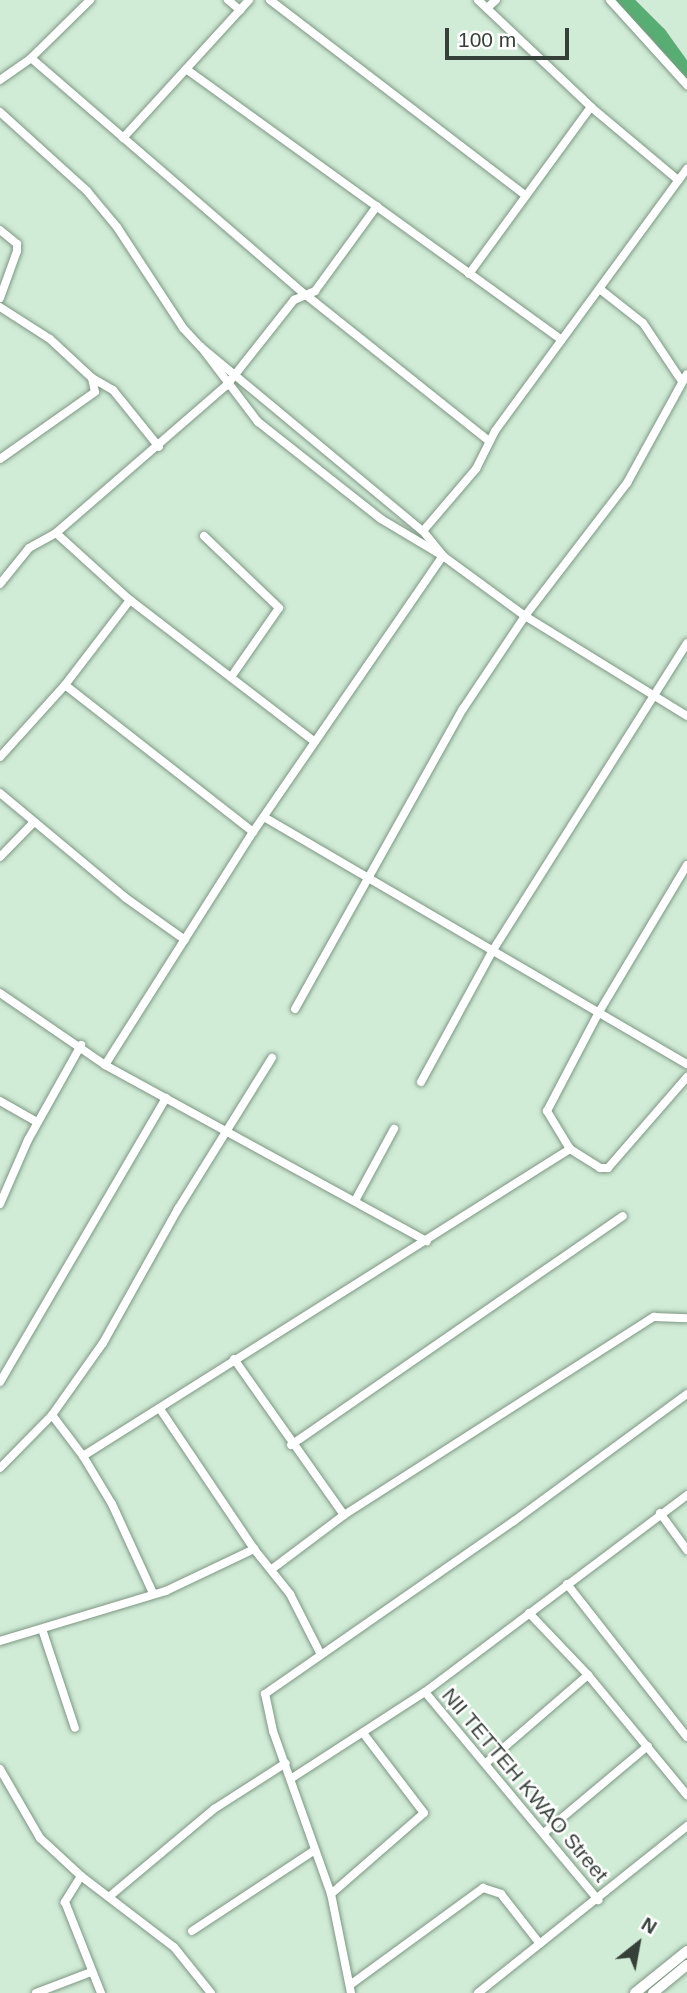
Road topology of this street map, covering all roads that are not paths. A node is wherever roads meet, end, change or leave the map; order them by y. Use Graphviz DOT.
graph roads {
  1 [pos="90,0"];
  2 [pos="228,0"];
  3 [pos="249,0"];
  4 [pos="270,0"];
  5 [pos="478,0"];
  6 [pos="496,0"];
  7 [pos="610,0"];
  8 [pos="487,8"];
  9 [pos="240,10"];
  10 [pos="31,58"];
  11 [pos="186,69"];
  12 [pos="0,80"];
  13 [pos="687,85"];
  14 [pos="591,107"];
  15 [pos="0,112"];
  16 [pos="122,138"];
  17 [pos="687,169"];
  18 [pos="678,180"];
  19 [pos="526,196"];
  20 [pos="377,206"];
  21 [pos="0,230"];
  22 [pos="468,274"];
  23 [pos="601,290"];
  24 [pos="306,295"];
  25 [pos="0,298"];
  26 [pos="0,307"];
  27 [pos="562,340"];
  28 [pos="201,347"];
  29 [pos="235,371"];
  30 [pos="92,377"];
  31 [pos="684,377"];
  32 [pos="226,386"];
  33 [pos="489,441"];
  34 [pos="159,447"];
  35 [pos="0,459"];
  36 [pos="424,531"];
  37 [pos="56,533"];
  38 [pos="204,536"];
  39 [pos="443,556"];
  40 [pos="0,583"];
  41 [pos="130,600"];
  42 [pos="525,616"];
  43 [pos="687,643"];
  44 [pos="231,677"];
  45 [pos="65,685"];
  46 [pos="654,696"];
  47 [pos="687,716"];
  48 [pos="315,742"];
  49 [pos="0,757"];
  50 [pos="0,793"];
  51 [pos="264,817"];
  52 [pos="34,822"];
  53 [pos="253,832"];
  54 [pos="0,856"];
  55 [pos="687,865"];
  56 [pos="370,879"];
  57 [pos="185,940"];
  58 [pos="493,950"];
  59 [pos="0,993"];
  60 [pos="295,1009"];
  61 [pos="599,1012"];
  62 [pos="81,1045"];
  63 [pos="272,1058"];
  64 [pos="687,1064"];
  65 [pos="105,1065"];
  66 [pos="687,1077"];
  67 [pos="421,1082"];
  68 [pos="166,1098"];
  69 [pos="0,1101"];
  70 [pos="37,1122"];
  71 [pos="394,1129"];
  72 [pos="228,1130"];
  73 [pos="570,1149"];
  74 [pos="356,1199"];
  75 [pos="0,1204"];
  76 [pos="623,1216"];
  77 [pos="427,1241"];
  78 [pos="687,1318"];
  79 [pos="234,1359"];
  80 [pos="0,1382"];
  81 [pos="687,1394"];
  82 [pos="160,1409"];
  83 [pos="52,1415"];
  84 [pos="291,1446"];
  85 [pos="83,1456"];
  86 [pos="0,1468"];
  87 [pos="687,1495"];
  88 [pos="660,1513"];
  89 [pos="344,1515"];
  90 [pos="254,1549"];
  91 [pos="687,1550"];
  92 [pos="272,1569"];
  93 [pos="567,1584"];
  94 [pos="153,1594"];
  95 [pos="529,1613"];
  96 [pos="42,1629"];
  97 [pos="0,1641"];
  98 [pos="320,1653"];
  99 [pos="588,1675"];
  100 [pos="425,1692"];
  101 [pos="75,1728"];
  102 [pos="363,1732"];
  103 [pos="687,1737"];
  104 [pos="648,1746"];
  105 [pos="285,1763"];
  106 [pos="486,1763"];
  107 [pos="0,1769"];
  108 [pos="292,1778"];
  109 [pos="687,1796"];
  110 [pos="687,1826"];
  111 [pos="545,1832"];
  112 [pos="315,1850"];
  113 [pos="81,1876"];
  114 [pos="331,1894"];
  115 [pos="110,1896"];
  116 [pos="598,1900"];
  117 [pos="192,1931"];
  118 [pos="540,1944"];
  119 [pos="687,1951"];
  120 [pos="687,1965"];
  121 [pos="91,1972"];
  122 [pos="351,1989"];
  123 [pos="36,1993"];
  124 [pos="101,1993"];
  125 [pos="211,1993"];
  126 [pos="478,1993"];
  127 [pos="635,1993"];
  128 [pos="653,1993"];
  1 -- 10 [label="street"];
  2 -- 9 [label="street"];
  3 -- 9 [label="street"];
  4 -- 19 [label="street"];
  5 -- 8 [label="street"];
  6 -- 8 [label="street"];
  7 -- 13 [label="street"];
  8 -- 14 [label="street"];
  9 -- 11 [label="street"];
  10 -- 12 [label="street"];
  10 -- 16 [label="street"];
  11 -- 16 [label="street"];
  11 -- 20 [label="street"];
  14 -- 18 [label="street"];
  14 -- 19 [label="street"];
  15 -- 28 [label="street"];
  16 -- 24 [label="street"];
  17 -- 18 [label="street"];
  18 -- 23 [label="street"];
  19 -- 22 [label="street"];
  20 -- 22 [label="street"];
  20 -- 24 [label="street"];
  21 -- 25 [label="street"];
  22 -- 27 [label="street"];
  23 -- 27 [label="street"];
  23 -- 31 [label="street"];
  24 -- 29 [label="street"];
  24 -- 33 [label="street"];
  26 -- 30 [label="street"];
  27 -- 33 [label="street"];
  28 -- 29 [label="street"];
  28 -- 32 [label="street"];
  29 -- 32 [label="street"];
  29 -- 36 [label="street"];
  30 -- 34 [label="street"];
  30 -- 35 [label="street"];
  31 -- 42 [label="street"];
  32 -- 34 [label="street"];
  32 -- 39 [label="street"];
  33 -- 36 [label="street"];
  34 -- 37 [label="street"];
  36 -- 39 [label="street"];
  37 -- 40 [label="street"];
  37 -- 41 [label="street"];
  38 -- 44 [label="street"];
  39 -- 42 [label="street"];
  39 -- 48 [label="street"];
  41 -- 44 [label="street"];
  41 -- 45 [label="street"];
  42 -- 46 [label="street"];
  42 -- 56 [label="street"];
  43 -- 46 [label="street"];
  44 -- 48 [label="street"];
  45 -- 49 [label="street"];
  45 -- 53 [label="street"];
  46 -- 47 [label="street"];
  46 -- 58 [label="street"];
  48 -- 51 [label="street"];
  50 -- 52 [label="street"];
  51 -- 53 [label="street"];
  51 -- 56 [label="street"];
  52 -- 54 [label="street"];
  52 -- 57 [label="street"];
  53 -- 57 [label="street"];
  55 -- 61 [label="street"];
  56 -- 58 [label="street"];
  56 -- 60 [label="street"];
  57 -- 65 [label="street"];
  58 -- 61 [label="street"];
  58 -- 67 [label="street"];
  59 -- 62 [label="street"];
  61 -- 64 [label="street"];
  61 -- 73 [label="street"];
  62 -- 65 [label="street"];
  62 -- 70 [label="street"];
  63 -- 72 [label="street"];
  65 -- 68 [label="street"];
  66 -- 73 [label="street"];
  68 -- 72 [label="street"];
  68 -- 80 [label="street"];
  69 -- 70 [label="street"];
  70 -- 75 [label="street"];
  71 -- 74 [label="street"];
  72 -- 74 [label="street"];
  72 -- 83 [label="street"];
  73 -- 77 [label="street"];
  74 -- 77 [label="street"];
  76 -- 84 [label="street"];
  77 -- 79 [label="street"];
  78 -- 89 [label="street"];
  79 -- 82 [label="street"];
  79 -- 84 [label="street"];
  81 -- 98 [label="street"];
  82 -- 85 [label="street"];
  82 -- 90 [label="street"];
  83 -- 85 [label="street"];
  83 -- 86 [label="street"];
  84 -- 89 [label="street"];
  85 -- 94 [label="street"];
  87 -- 88 [label="street"];
  88 -- 91 [label="street"];
  88 -- 93 [label="street"];
  89 -- 92 [label="street"];
  90 -- 92 [label="street"];
  90 -- 94 [label="street"];
  92 -- 98 [label="street"];
  93 -- 95 [label="street"];
  93 -- 103 [label="street"];
  94 -- 96 [label="street"];
  95 -- 99 [label="street"];
  95 -- 100 [label="street"];
  96 -- 97 [label="street"];
  96 -- 101 [label="street"];
  98 -- 105 [label="street"];
  99 -- 104 [label="street"];
  99 -- 106 [label="street"];
  100 -- 102 [label="street"];
  100 -- 106 [label="street, NII TETTEH KWAO Street"];
  102 -- 108 [label="street"];
  102 -- 114 [label="street"];
  104 -- 109 [label="street"];
  104 -- 111 [label="street"];
  105 -- 108 [label="street"];
  105 -- 115 [label="street"];
  106 -- 111 [label="street, NII TETTEH KWAO Street"];
  107 -- 113 [label="street"];
  108 -- 112 [label="street"];
  110 -- 116 [label="street"];
  111 -- 116 [label="street, NII TETTEH KWAO Street"];
  112 -- 114 [label="street"];
  112 -- 117 [label="street"];
  113 -- 115 [label="street"];
  113 -- 121 [label="street"];
  114 -- 122 [label="street"];
  115 -- 125 [label="street"];
  116 -- 118 [label="street"];
  118 -- 122 [label="street"];
  118 -- 126 [label="street"];
  119 -- 127 [label="main road"];
  120 -- 128 [label="main road"];
  121 -- 123 [label="street"];
  121 -- 124 [label="street"];
}
